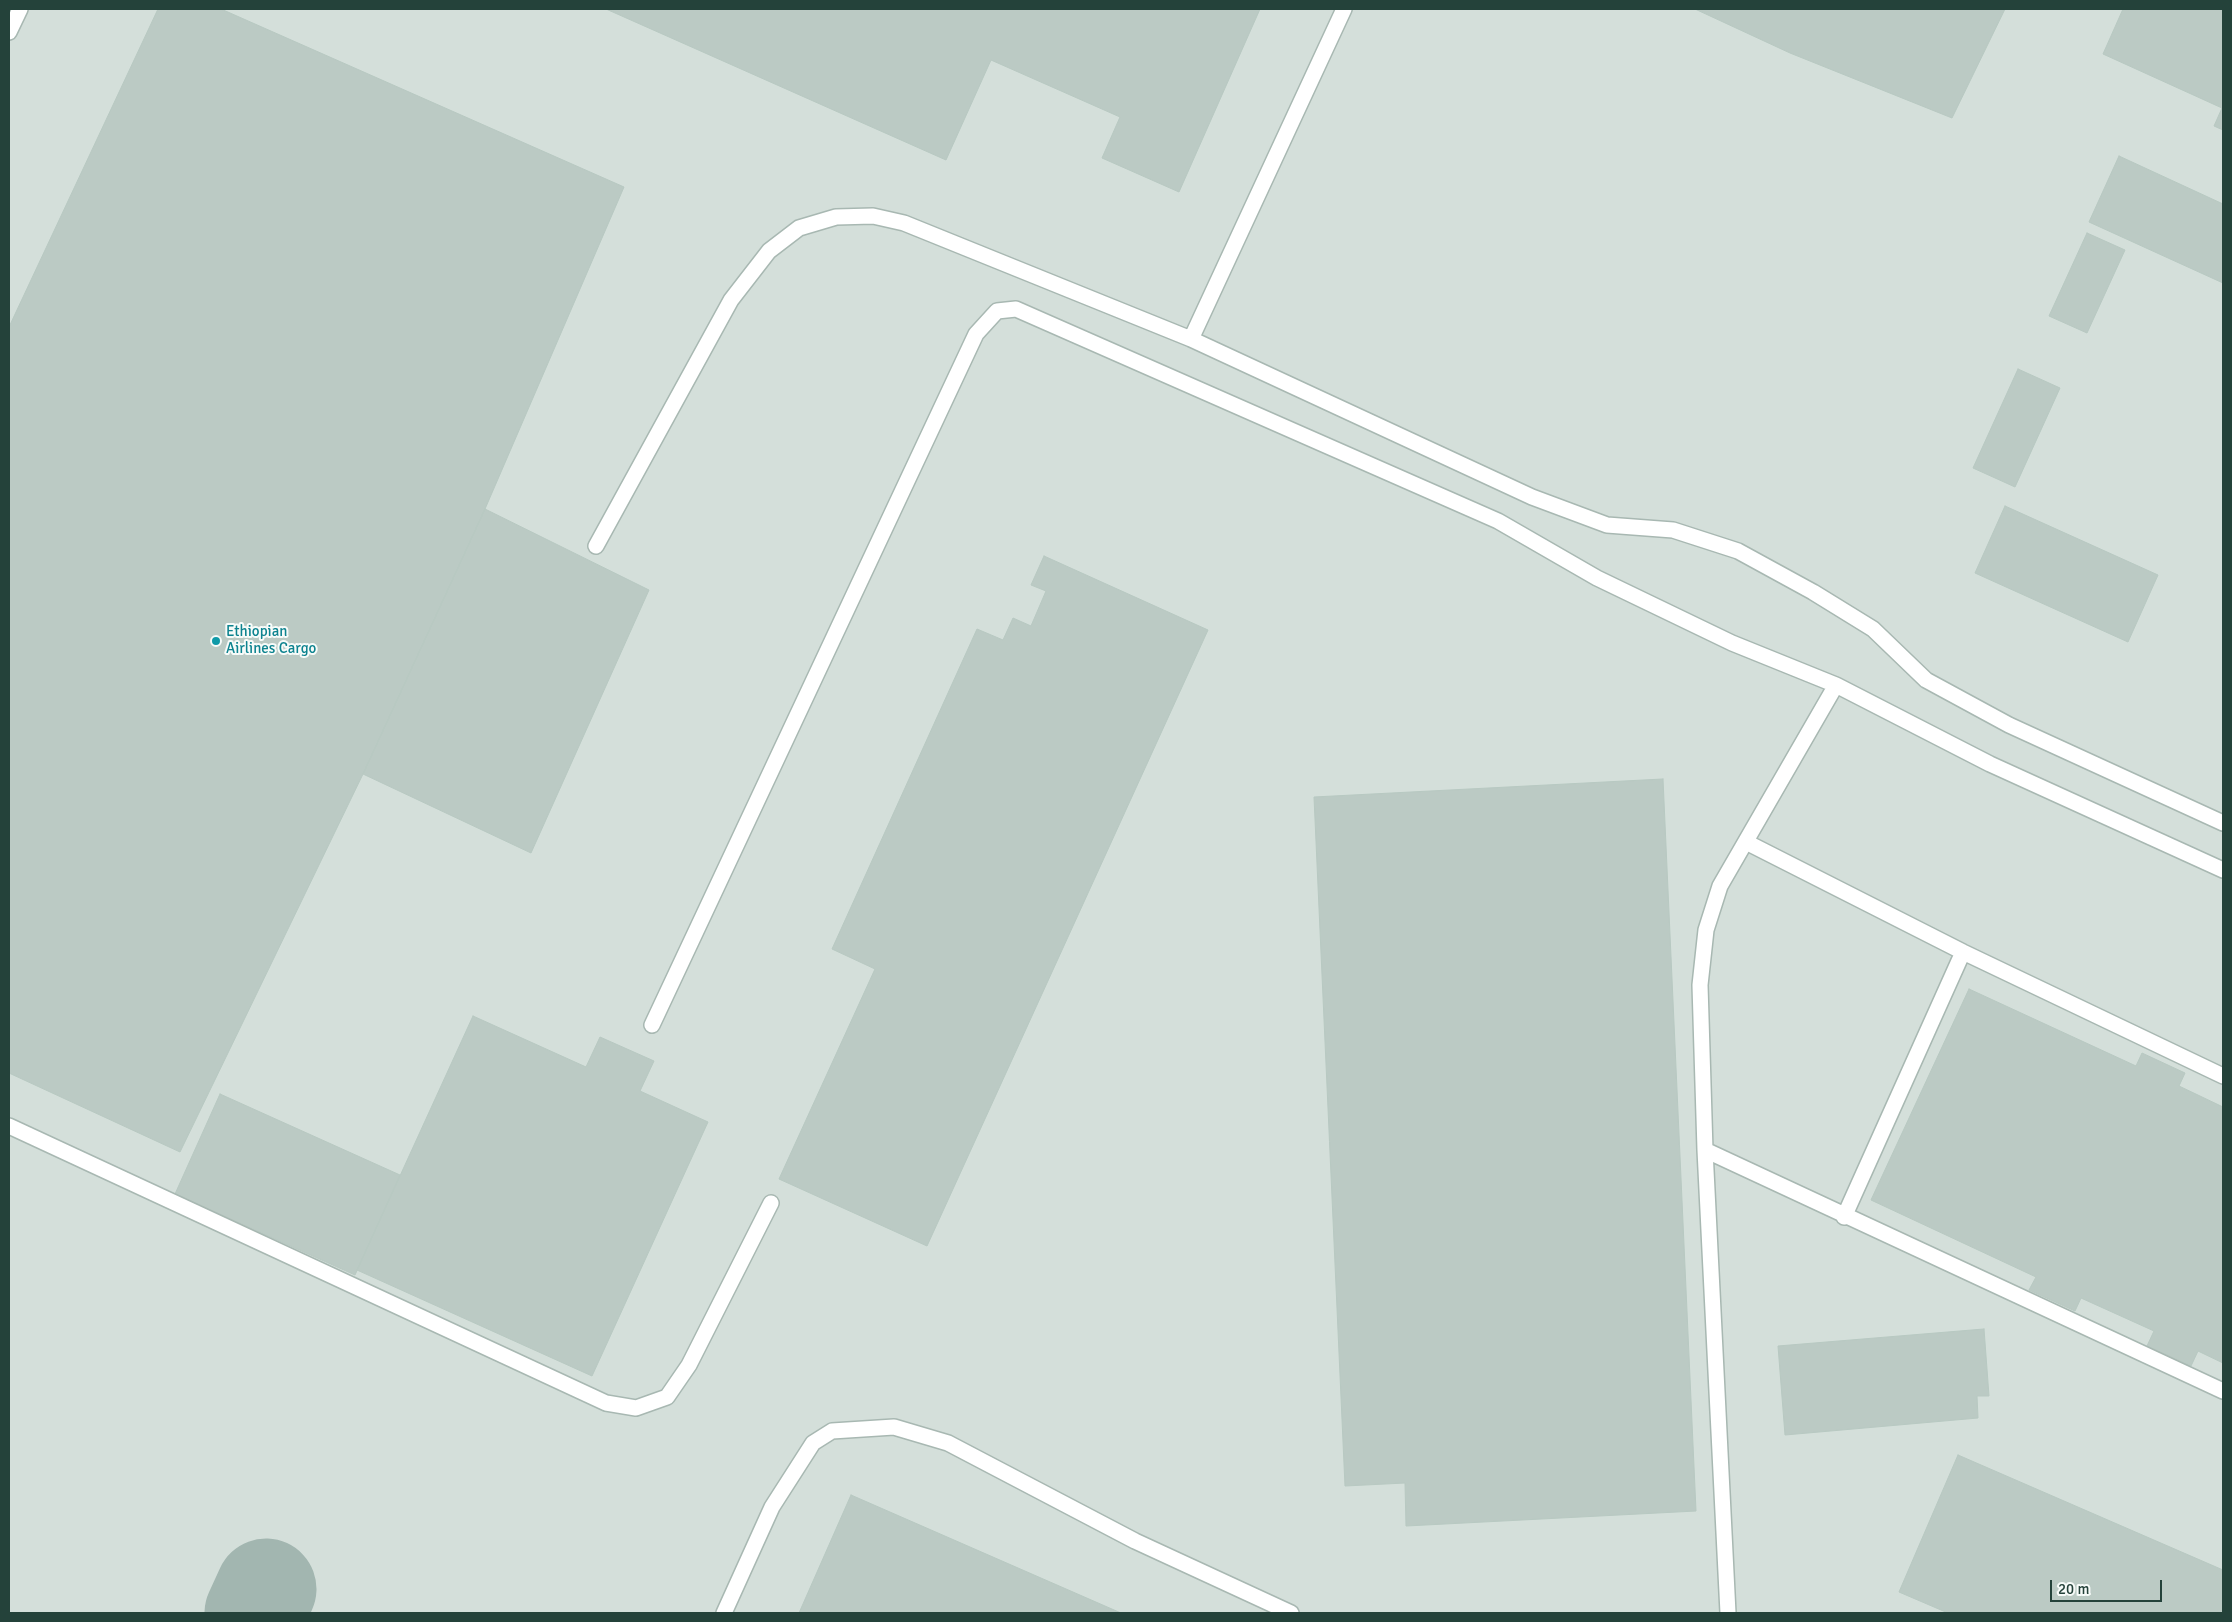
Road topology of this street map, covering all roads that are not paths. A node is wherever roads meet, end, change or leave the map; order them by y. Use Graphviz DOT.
graph roads {
  1 [pos="20,9"];
  2 [pos="1344,9"];
  3 [pos="9,32"];
  4 [pos="1192,339"];
  5 [pos="596,546"];
  6 [pos="1836,685"];
  7 [pos="2223,823"];
  8 [pos="1746,842"];
  9 [pos="2223,870"];
  10 [pos="1963,952"];
  11 [pos="652,1025"];
  12 [pos="2223,1076"];
  13 [pos="9,1126"];
  14 [pos="1705,1150"];
  15 [pos="771,1203"];
  16 [pos="1844,1216"];
  17 [pos="2223,1391"];
  18 [pos="724,1613"];
  19 [pos="1291,1613"];
  20 [pos="1728,1613"];
  1 -- 3 [label="lane"];
  2 -- 4 [label="lane"];
  4 -- 5 [label="lane"];
  4 -- 7 [label="lane"];
  6 -- 8 [label="lane"];
  6 -- 9 [label="lane"];
  6 -- 11 [label="lane"];
  8 -- 10 [label="lane"];
  8 -- 14 [label="lane"];
  10 -- 12 [label="lane"];
  10 -- 16 [label="lane"];
  13 -- 15 [label="lane"];
  14 -- 16 [label="lane"];
  14 -- 20 [label="lane"];
  16 -- 17 [label="lane"];
  18 -- 19 [label="lane"];
}
